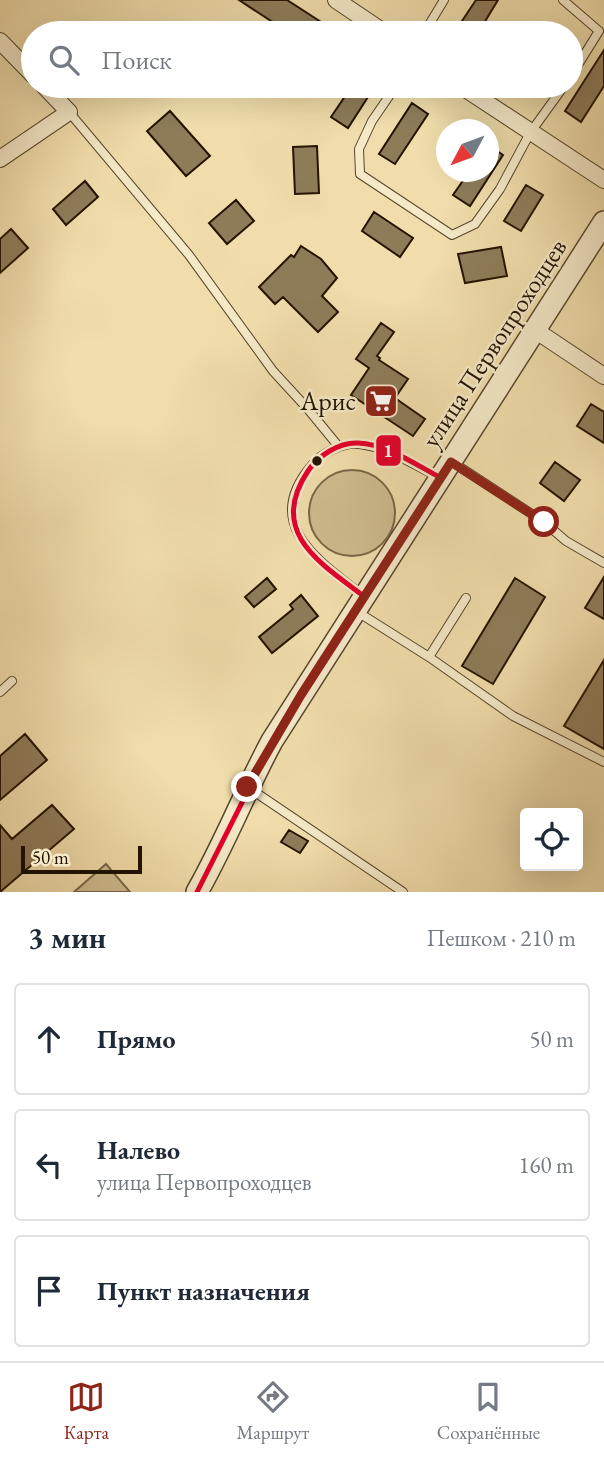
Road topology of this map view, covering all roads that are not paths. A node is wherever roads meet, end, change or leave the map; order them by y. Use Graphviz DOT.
graph roads {
  1 [pos="336,0"];
  2 [pos="444,0"];
  3 [pos="563,0"];
  4 [pos="367,21"];
  5 [pos="431,21"];
  6 [pos="0,41"];
  7 [pos="583,57"];
  8 [pos="21,63"];
  9 [pos="56,98"];
  10 [pos="388,98"];
  11 [pos="479,98"];
  12 [pos="555,98"];
  13 [pos="69,112"];
  14 [pos="530,133"];
  15 [pos="0,159"];
  16 [pos="604,180"];
  17 [pos="604,222"];
  18 [pos="535,330"];
  19 [pos="604,376"];
  20 [pos="339,447"];
  21 [pos="446,470"];
  22 [pos="604,563"];
  23 [pos="466,598"];
  24 [pos="360,604"];
  25 [pos="429,657"];
  26 [pos="12,681"];
  27 [pos="0,692"];
  28 [pos="604,762"];
  29 [pos="247,787"];
  30 [pos="197,892"];
  31 [pos="404,892"];
  1 -- 4 [label="street"];
  2 -- 5 [label="lane"];
  3 -- 7 [label="lane"];
  6 -- 8 [label="street"];
  9 -- 13 [label="street"];
  10 -- 14 [label="lane"];
  11 -- 14 [label="street"];
  12 -- 14 [label="lane"];
  13 -- 15 [label="street"];
  13 -- 20 [label="lane"];
  14 -- 16 [label="street"];
  17 -- 18 [label="street, улица Первопроходцев"];
  18 -- 19 [label="street"];
  18 -- 21 [label="street, улица Первопроходцев"];
  20 -- 21 [label="lane"];
  20 -- 24 [label="lane"];
  21 -- 22 [label="lane"];
  21 -- 24 [label="street, улица Первопроходцев"];
  23 -- 25 [label="lane"];
  24 -- 25 [label="lane"];
  24 -- 29 [label="street, улица Первопроходцев"];
  25 -- 28 [label="lane"];
  26 -- 27 [label="lane"];
  29 -- 30 [label="street, улица Первопроходцев"];
  29 -- 31 [label="lane"];
}
